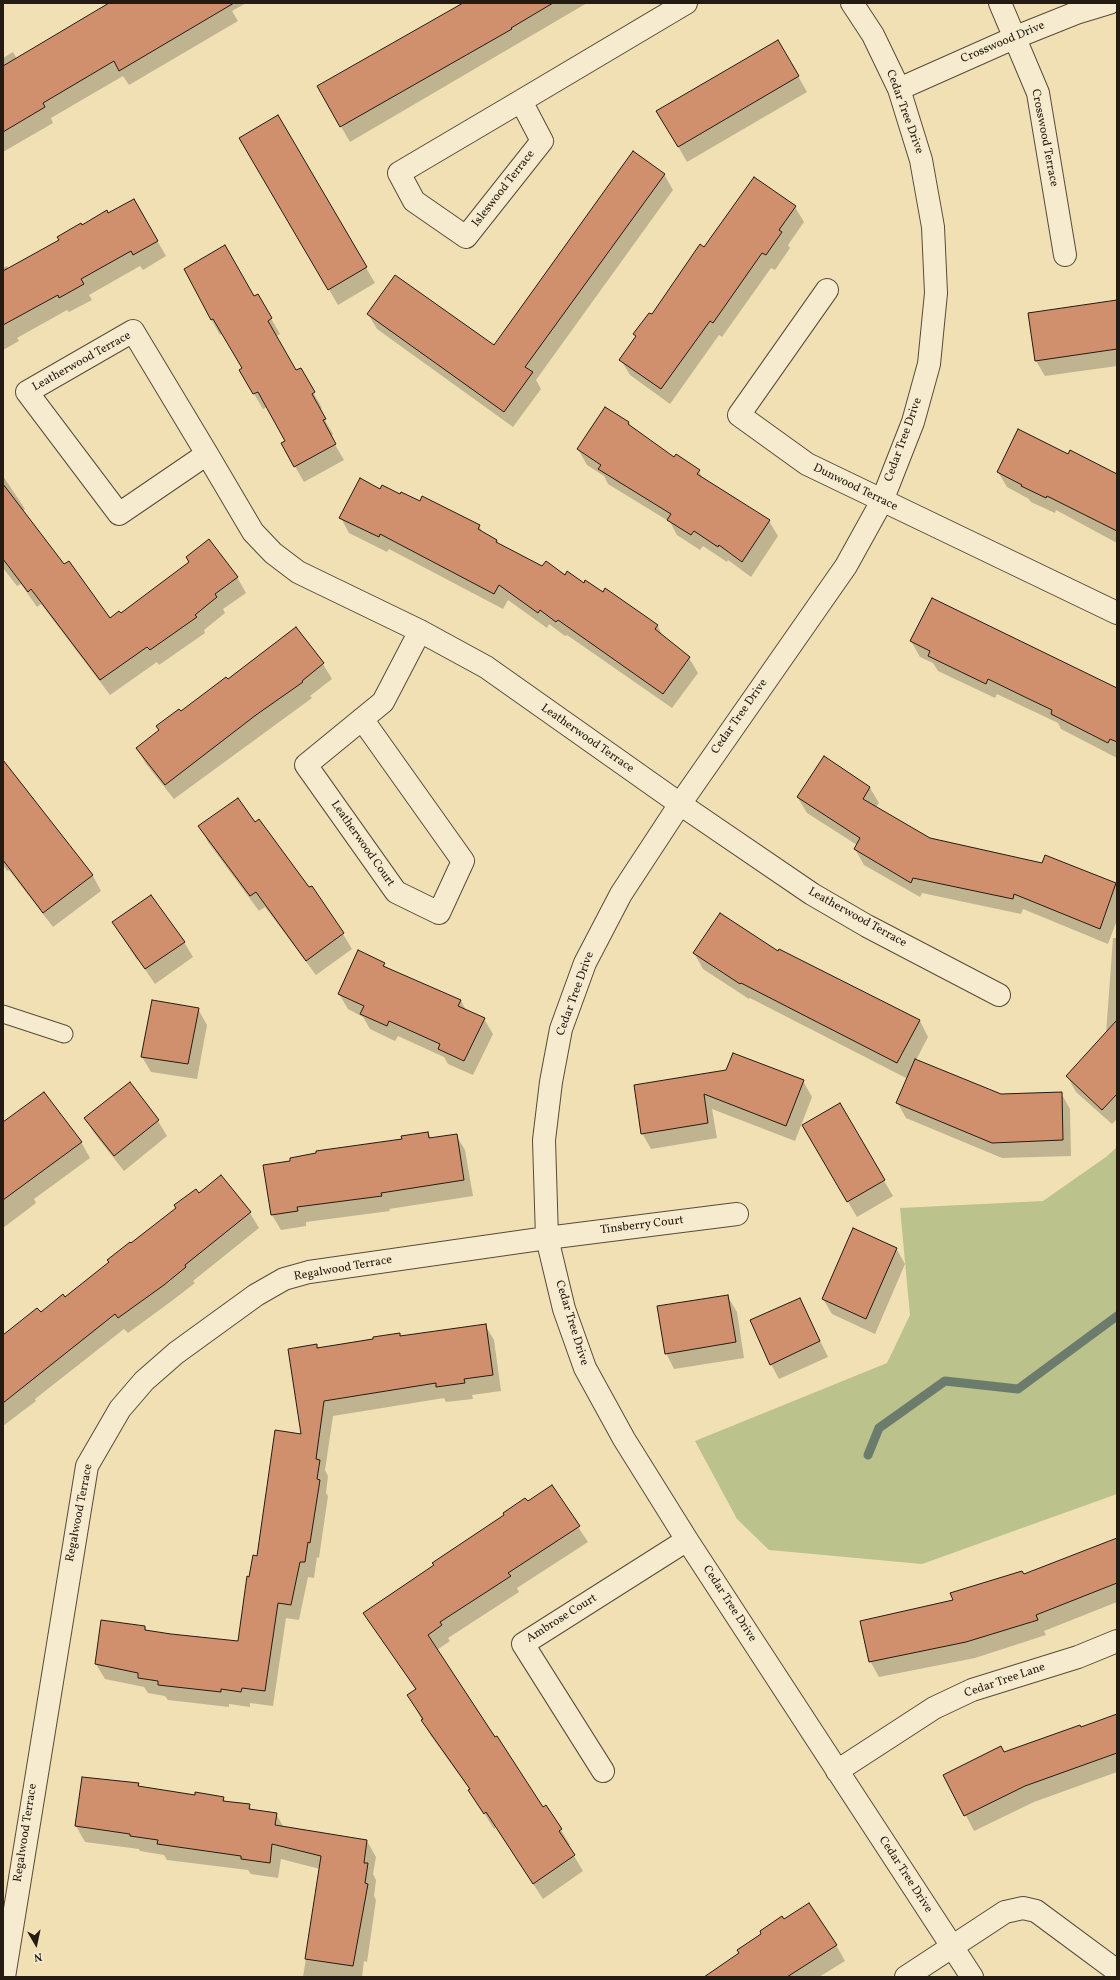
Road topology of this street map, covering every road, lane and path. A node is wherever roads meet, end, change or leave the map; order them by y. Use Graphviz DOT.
graph roads {
  1 [pos="686,3"];
  2 [pos="852,3"];
  3 [pos="1000,3"];
  4 [pos="1109,3"];
  5 [pos="1016,37"];
  6 [pos="899,89"];
  7 [pos="521,101"];
  8 [pos="1065,255"];
  9 [pos="827,290"];
  10 [pos="207,454"];
  11 [pos="882,501"];
  12 [pos="1117,613"];
  13 [pos="420,631"];
  14 [pos="362,719"];
  15 [pos="680,804"];
  16 [pos="999,995"];
  17 [pos="3,1014"];
  18 [pos="64,1034"];
  19 [pos="737,1214"];
  20 [pos="547,1238"];
  21 [pos="687,1540"];
  22 [pos="1117,1641"];
  23 [pos="603,1771"];
  24 [pos="837,1771"];
  25 [pos="952,1948"];
  26 [pos="1117,1971"];
  27 [pos="4,1977"];
  28 [pos="906,1977"];
  29 [pos="972,1977"];
  1 -- 7 [label="street, Isleswood Terrace"];
  2 -- 6 [label="street, Cedar Tree Drive"];
  3 -- 5 [label="street, Crosswood Terrace"];
  4 -- 5 [label="street, Crosswood Drive"];
  5 -- 6 [label="street, Crosswood Drive"];
  5 -- 8 [label="street, Crosswood Terrace"];
  6 -- 11 [label="street, Cedar Tree Drive"];
  7 -- 7 [label="street, Isleswood Terrace"];
  9 -- 11 [label="street, Dunwood Terrace"];
  10 -- 10 [label="street, Leatherwood Terrace"];
  10 -- 13 [label="street, Leatherwood Terrace"];
  11 -- 12 [label="street, Dunwood Terrace"];
  11 -- 15 [label="street, Cedar Tree Drive"];
  13 -- 14 [label="street, Leatherwood Court"];
  13 -- 15 [label="street, Leatherwood Terrace"];
  14 -- 14 [label="street, Leatherwood Court"];
  15 -- 16 [label="street, Leatherwood Terrace"];
  15 -- 20 [label="street, Cedar Tree Drive"];
  17 -- 18 [label="lane"];
  19 -- 20 [label="street, Tinsberry Court"];
  20 -- 21 [label="street, Cedar Tree Drive"];
  20 -- 27 [label="street, Regalwood Terrace"];
  21 -- 23 [label="street, Ambrose Court"];
  21 -- 24 [label="street, Cedar Tree Drive"];
  22 -- 24 [label="street, Cedar Tree Lane"];
  24 -- 25 [label="street, Cedar Tree Drive"];
  25 -- 26 [label="street"];
  25 -- 28 [label="street"];
  25 -- 29 [label="street, Cedar Tree Drive"];
}
